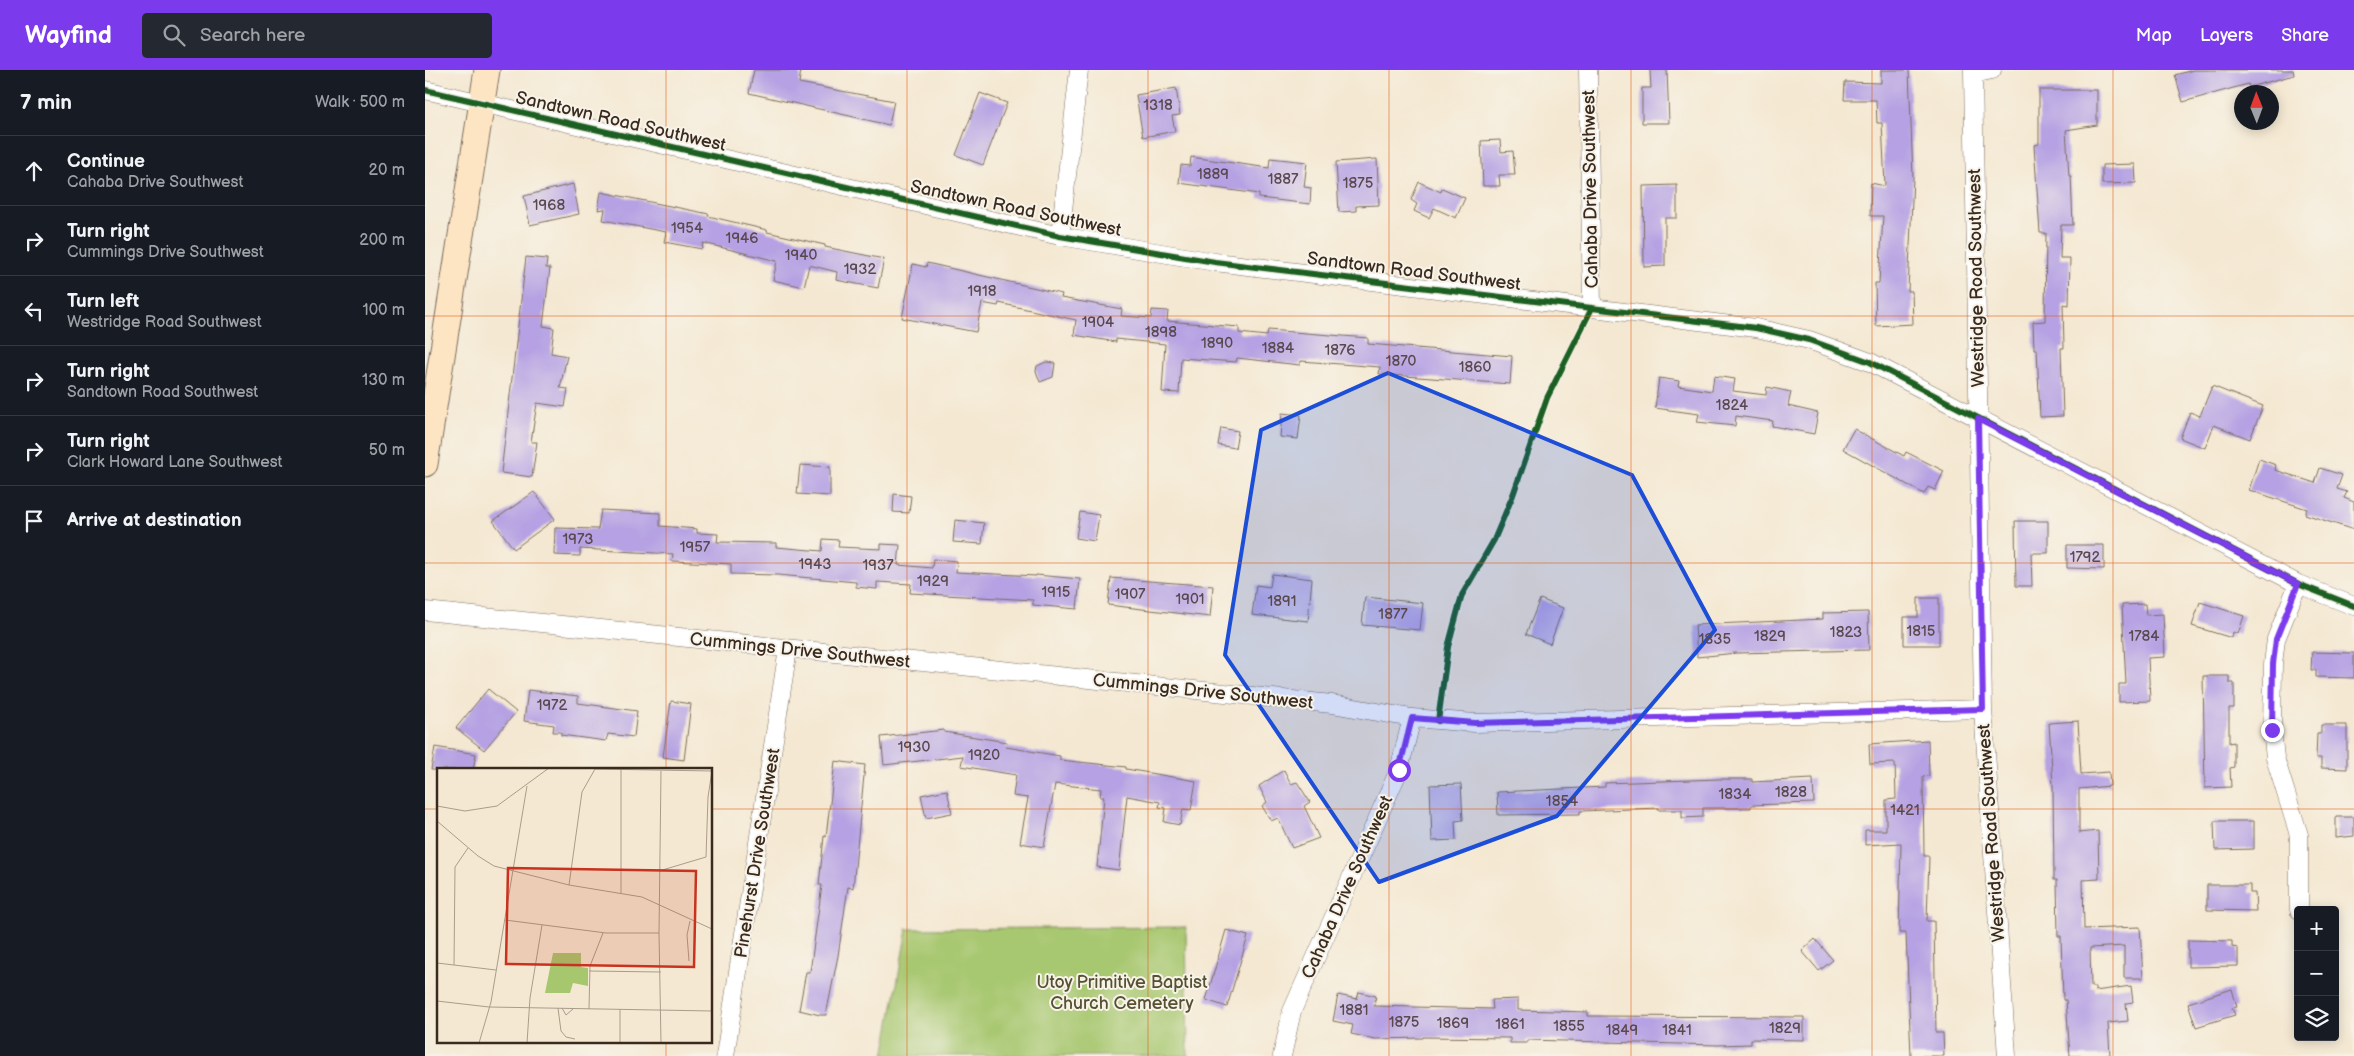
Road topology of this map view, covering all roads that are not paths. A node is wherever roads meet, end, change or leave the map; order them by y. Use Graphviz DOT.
graph roads {
  1 [pos="487,70"];
  2 [pos="1079,70"];
  3 [pos="1589,70"];
  4 [pos="1992,70"];
  5 [pos="1973,72"];
  6 [pos="425,90"];
  7 [pos="481,104"];
  8 [pos="1059,236"];
  9 [pos="1592,308"];
  10 [pos="1978,419"];
  11 [pos="425,464"];
  12 [pos="2298,584"];
  13 [pos="2354,606"];
  14 [pos="425,611"];
  15 [pos="788,649"];
  16 [pos="1983,709"];
  17 [pos="1412,718"];
  18 [pos="2299,906"];
  19 [pos="725,1056"];
  20 [pos="1281,1056"];
  21 [pos="2007,1056"];
  1 -- 7 [label="street"];
  2 -- 8 [label="street"];
  3 -- 9 [label="street, Cahaba Drive Southwest"];
  4 -- 5 [label="street"];
  5 -- 10 [label="street, Westridge Road Southwest"];
  6 -- 7 [label="street, Sandtown Road Southwest"];
  7 -- 8 [label="street, Sandtown Road Southwest"];
  7 -- 11 [label="street"];
  8 -- 9 [label="street, Sandtown Road Southwest"];
  9 -- 10 [label="street, Sandtown Road Southwest"];
  10 -- 12 [label="street, Sandtown Road Southwest"];
  10 -- 16 [label="street, Westridge Road Southwest"];
  12 -- 13 [label="street, Sandtown Road Southwest"];
  12 -- 18 [label="street"];
  14 -- 15 [label="street, Cummings Drive Southwest"];
  15 -- 17 [label="street, Cummings Drive Southwest"];
  15 -- 19 [label="street, Pinehurst Drive Southwest"];
  16 -- 17 [label="street, Cummings Drive Southwest"];
  16 -- 21 [label="street, Westridge Road Southwest"];
  17 -- 20 [label="street, Cahaba Drive Southwest"];
}
